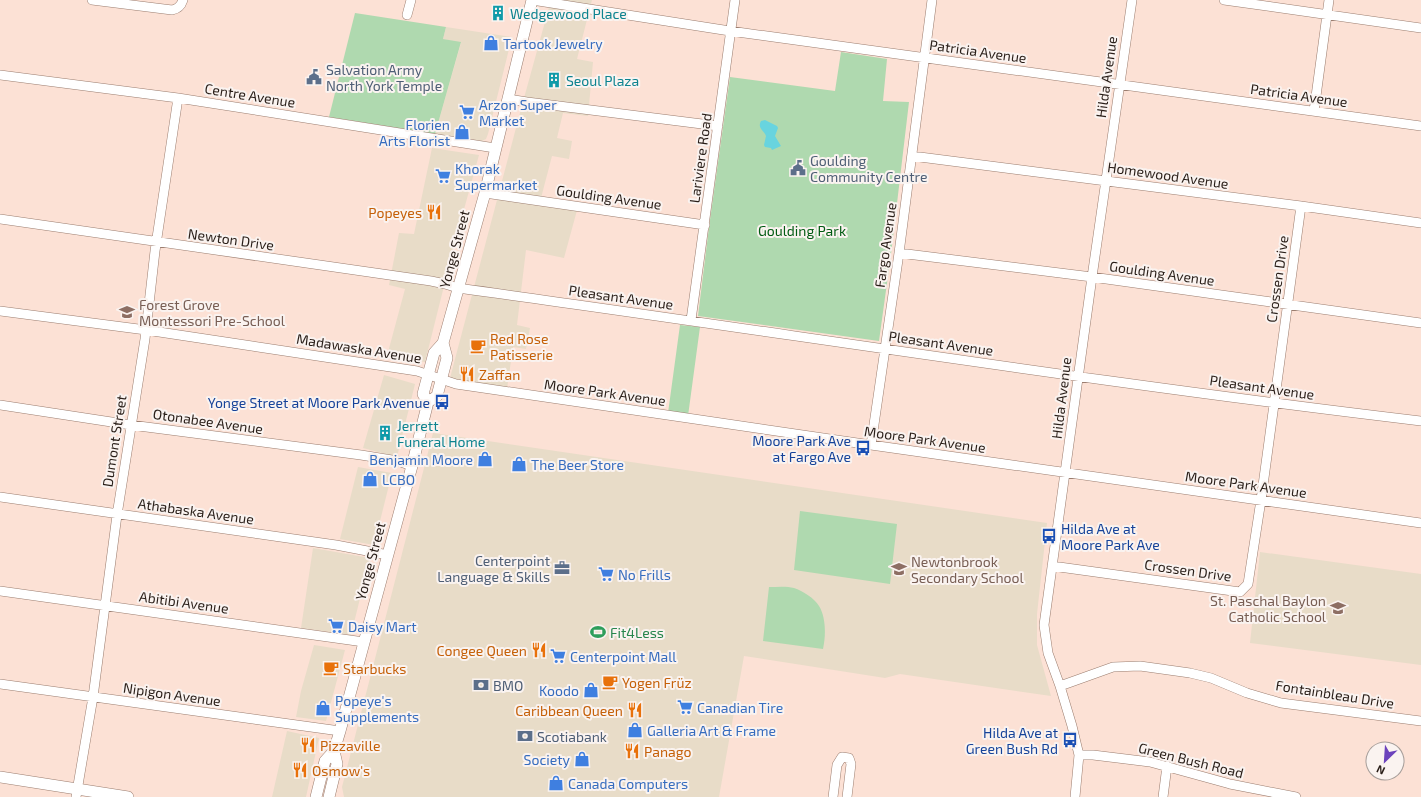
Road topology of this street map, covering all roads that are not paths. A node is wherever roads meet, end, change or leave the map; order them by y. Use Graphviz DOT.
graph roads {
  1 [pos="92,0"];
  2 [pos="183,0"];
  3 [pos="411,0"];
  4 [pos="532,0"];
  5 [pos="735,0"];
  6 [pos="932,0"];
  7 [pos="1132,0"];
  8 [pos="1224,0"];
  9 [pos="1330,0"];
  10 [pos="407,15"];
  11 [pos="1328,15"];
  12 [pos="1421,28"];
  13 [pos="730,31"];
  14 [pos="925,58"];
  15 [pos="0,75"];
  16 [pos="1120,85"];
  17 [pos="178,98"];
  18 [pos="508,99"];
  19 [pos="1314,111"];
  20 [pos="718,126"];
  21 [pos="1421,126"];
  22 [pos="495,148"];
  23 [pos="912,156"];
  24 [pos="1105,180"];
  25 [pos="485,193"];
  26 [pos="1301,206"];
  27 [pos="0,220"];
  28 [pos="1421,223"];
  29 [pos="705,225"];
  30 [pos="157,242"];
  31 [pos="899,253"];
  32 [pos="1092,277"];
  33 [pos="458,288"];
  34 [pos="1288,304"];
  35 [pos="0,311"];
  36 [pos="691,320"];
  37 [pos="1421,323"];
  38 [pos="146,330"];
  39 [pos="444,343"];
  40 [pos="884,349"];
  41 [pos="428,374"];
  42 [pos="1078,376"];
  43 [pos="442,378"];
  44 [pos="428,402"];
  45 [pos="1274,404"];
  46 [pos="0,405"];
  47 [pos="1421,421"];
  48 [pos="131,424"];
  49 [pos="871,446"];
  50 [pos="412,466"];
  51 [pos="1066,472"];
  52 [pos="0,497"];
  53 [pos="1261,500"];
  54 [pos="117,514"];
  55 [pos="1421,523"];
  56 [pos="388,555"];
  57 [pos="1052,566"];
  58 [pos="0,591"];
  59 [pos="105,606"];
  60 [pos="364,642"];
  61 [pos="0,684"];
  62 [pos="1060,686"];
  63 [pos="93,697"];
  64 [pos="1421,721"];
  65 [pos="340,731"];
  66 [pos="334,751"];
  67 [pos="1079,755"];
  68 [pos="1167,766"];
  69 [pos="836,774"];
  70 [pos="850,776"];
  71 [pos="0,777"];
  72 [pos="77,793"];
  73 [pos="331,794"];
  74 [pos="128,797"];
  75 [pos="316,797"];
  76 [pos="833,797"];
  77 [pos="847,797"];
  78 [pos="1076,797"];
  79 [pos="1163,797"];
  80 [pos="1296,797"];
  1 -- 2 [label="street"];
  3 -- 10 [label="street"];
  4 -- 13 [label="street, Patricia Avenue"];
  4 -- 18 [label="main road, Yonge Street"];
  5 -- 13 [label="street, Lariviere Road"];
  6 -- 14 [label="street, Fargo Avenue"];
  7 -- 16 [label="street, Hilda Avenue"];
  8 -- 11 [label="street"];
  9 -- 11 [label="street"];
  11 -- 12 [label="street"];
  11 -- 19 [label="street"];
  13 -- 14 [label="street, Patricia Avenue"];
  13 -- 20 [label="street, Lariviere Road"];
  14 -- 16 [label="street, Patricia Avenue"];
  14 -- 23 [label="street, Fargo Avenue"];
  15 -- 17 [label="street, Centre Avenue"];
  16 -- 19 [label="street, Patricia Avenue"];
  16 -- 24 [label="street, Hilda Avenue"];
  17 -- 22 [label="street, Centre Avenue"];
  17 -- 30 [label="street, Dumont Street"];
  18 -- 20 [label="street"];
  18 -- 22 [label="main road, Yonge Street"];
  19 -- 21 [label="street, Patricia Avenue"];
  20 -- 29 [label="street, Lariviere Road"];
  22 -- 25 [label="main road, Yonge Street"];
  23 -- 24 [label="street, Homewood Avenue"];
  23 -- 31 [label="street, Fargo Avenue"];
  24 -- 26 [label="street, Homewood Avenue"];
  24 -- 32 [label="street, Hilda Avenue"];
  25 -- 29 [label="street, Goulding Avenue"];
  25 -- 33 [label="main road, Yonge Street"];
  26 -- 28 [label="street, Homewood Avenue"];
  26 -- 34 [label="street, Crossen Drive"];
  27 -- 30 [label="street, Newton Drive"];
  29 -- 36 [label="street, Lariviere Road"];
  30 -- 33 [label="street, Newton Drive"];
  30 -- 38 [label="street, Dumont Street"];
  31 -- 32 [label="street, Goulding Avenue"];
  31 -- 40 [label="street, Fargo Avenue"];
  32 -- 34 [label="street, Goulding Avenue"];
  32 -- 42 [label="street, Hilda Avenue"];
  33 -- 36 [label="street, Pleasant Avenue"];
  33 -- 39 [label="main road, Yonge Street"];
  34 -- 37 [label="street, Goulding Avenue"];
  34 -- 45 [label="street, Crossen Drive"];
  35 -- 38 [label="street, Madawaska Avenue"];
  36 -- 40 [label="street, Pleasant Avenue"];
  38 -- 41 [label="street, Madawaska Avenue"];
  38 -- 48 [label="street, Dumont Street"];
  39 -- 41 [label="main road, Yonge Street"];
  39 -- 43 [label="main road, Yonge Street"];
  40 -- 42 [label="street, Pleasant Avenue"];
  40 -- 49 [label="street, Fargo Avenue"];
  41 -- 43 [label="street, Moore Park Avenue"];
  41 -- 44 [label="main road, Yonge Street"];
  42 -- 45 [label="street, Pleasant Avenue"];
  42 -- 51 [label="street, Hilda Avenue"];
  43 -- 44 [label="main road, Yonge Street"];
  43 -- 49 [label="street, Moore Park Avenue"];
  44 -- 50 [label="main road, Yonge Street"];
  45 -- 47 [label="street, Pleasant Avenue"];
  45 -- 53 [label="street, Crossen Drive"];
  46 -- 48 [label="street, Otonabee Avenue"];
  48 -- 50 [label="street, Otonabee Avenue"];
  48 -- 54 [label="street, Dumont Street"];
  49 -- 51 [label="street, Moore Park Avenue"];
  50 -- 56 [label="main road, Yonge Street"];
  51 -- 53 [label="street, Moore Park Avenue"];
  51 -- 57 [label="street, Hilda Avenue"];
  52 -- 54 [label="street, Athabaska Avenue"];
  53 -- 55 [label="street, Moore Park Avenue"];
  53 -- 57 [label="street, Crossen Drive"];
  54 -- 56 [label="street, Athabaska Avenue"];
  54 -- 59 [label="street, Dumont Street"];
  56 -- 60 [label="main road, Yonge Street"];
  57 -- 62 [label="street, Hilda Avenue"];
  58 -- 59 [label="street, Abitibi Avenue"];
  59 -- 60 [label="street, Abitibi Avenue"];
  59 -- 63 [label="street, Dumont Street"];
  60 -- 65 [label="main road, Yonge Street"];
  61 -- 63 [label="street, Nipigon Avenue"];
  62 -- 64 [label="street, Fontainbleau Drive"];
  62 -- 67 [label="street, Hilda Avenue"];
  63 -- 65 [label="street, Nipigon Avenue"];
  63 -- 72 [label="street, Dumont Street"];
  65 -- 66 [label="main road, Yonge Street"];
  66 -- 73 [label="main road, Yonge Street"];
  66 -- 75 [label="main road, Yonge Street"];
  67 -- 68 [label="street, Green Bush Road"];
  67 -- 78 [label="street, Hilda Avenue"];
  68 -- 79 [label="street"];
  68 -- 80 [label="street, Green Bush Road"];
  69 -- 70 [label="street"];
  69 -- 70 [label="street"];
  69 -- 76 [label="street"];
  70 -- 77 [label="street"];
  71 -- 72 [label="main road"];
  72 -- 74 [label="main road"];
}
